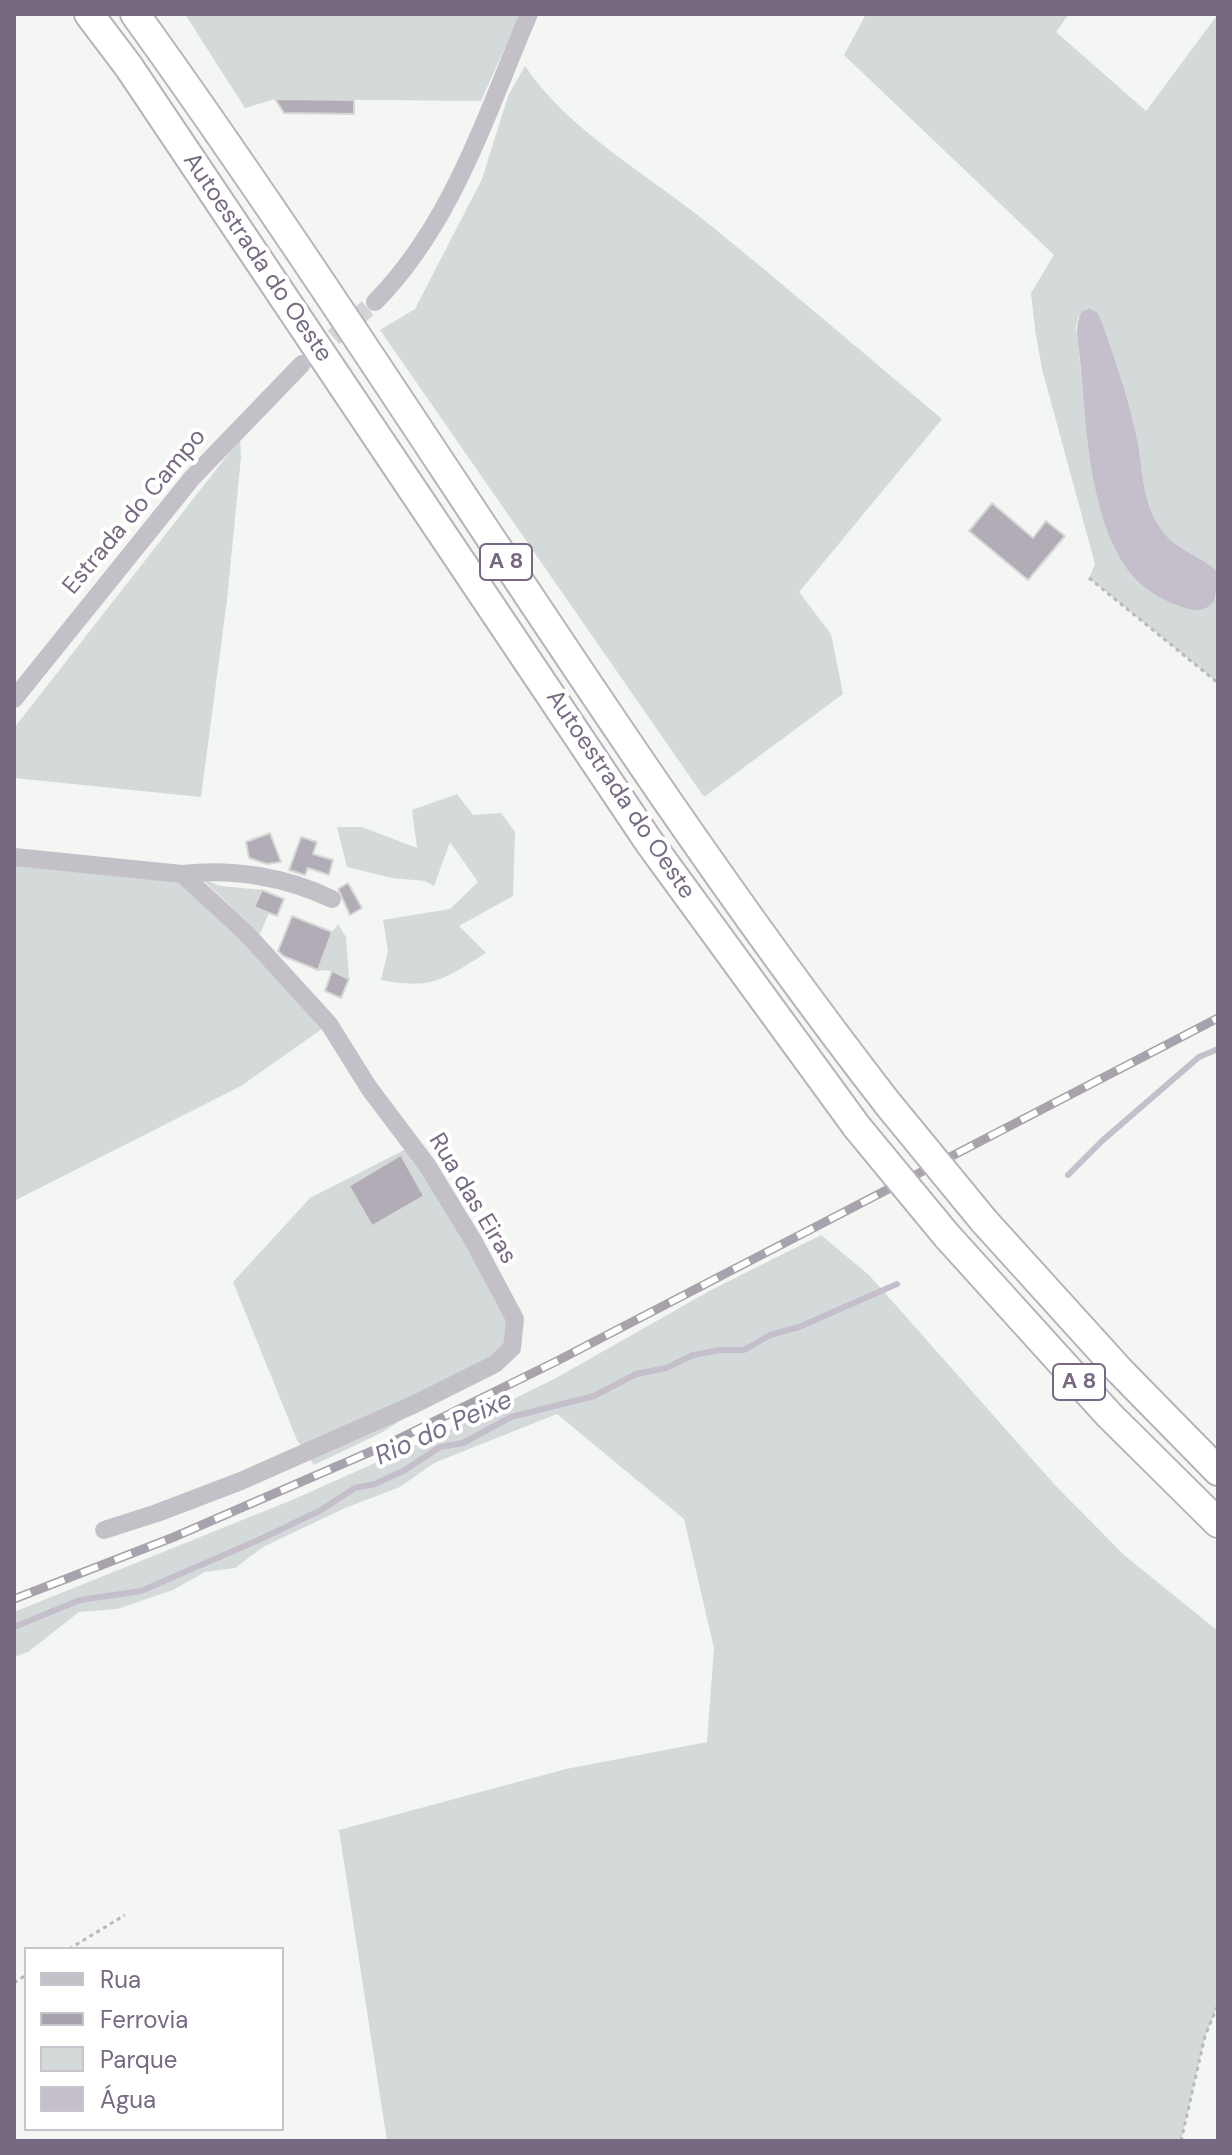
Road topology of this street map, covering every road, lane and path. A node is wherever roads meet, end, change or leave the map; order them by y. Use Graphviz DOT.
graph roads {
  1 [pos="89,14"];
  2 [pos="135,14"];
  3 [pos="529,14"];
  4 [pos="375,302"];
  5 [pos="302,364"];
  6 [pos="1089,578"];
  7 [pos="1218,683"];
  8 [pos="14,699"];
  9 [pos="14,857"];
  10 [pos="182,874"];
  11 [pos="332,899"];
  12 [pos="1218,1471"];
  13 [pos="1218,1523"];
  14 [pos="104,1530"];
  15 [pos="125,1915"];
  16 [pos="72,1947"];
  17 [pos="1218,2005"];
  18 [pos="1181,2141"];
  1 -- 13 [label="highway, Autoestrada do Oeste / A 8, bridge"];
  2 -- 12 [label="highway, Autoestrada do Oeste / A 8, bridge"];
  3 -- 4 [label="street"];
  5 -- 8 [label="street, Estrada do Campo"];
  6 -- 7 [label="path"];
  9 -- 10 [label="street"];
  10 -- 11 [label="street"];
  10 -- 14 [label="street, Rua das Eiras"];
  15 -- 16 [label="path"];
  17 -- 18 [label="path"];
}
